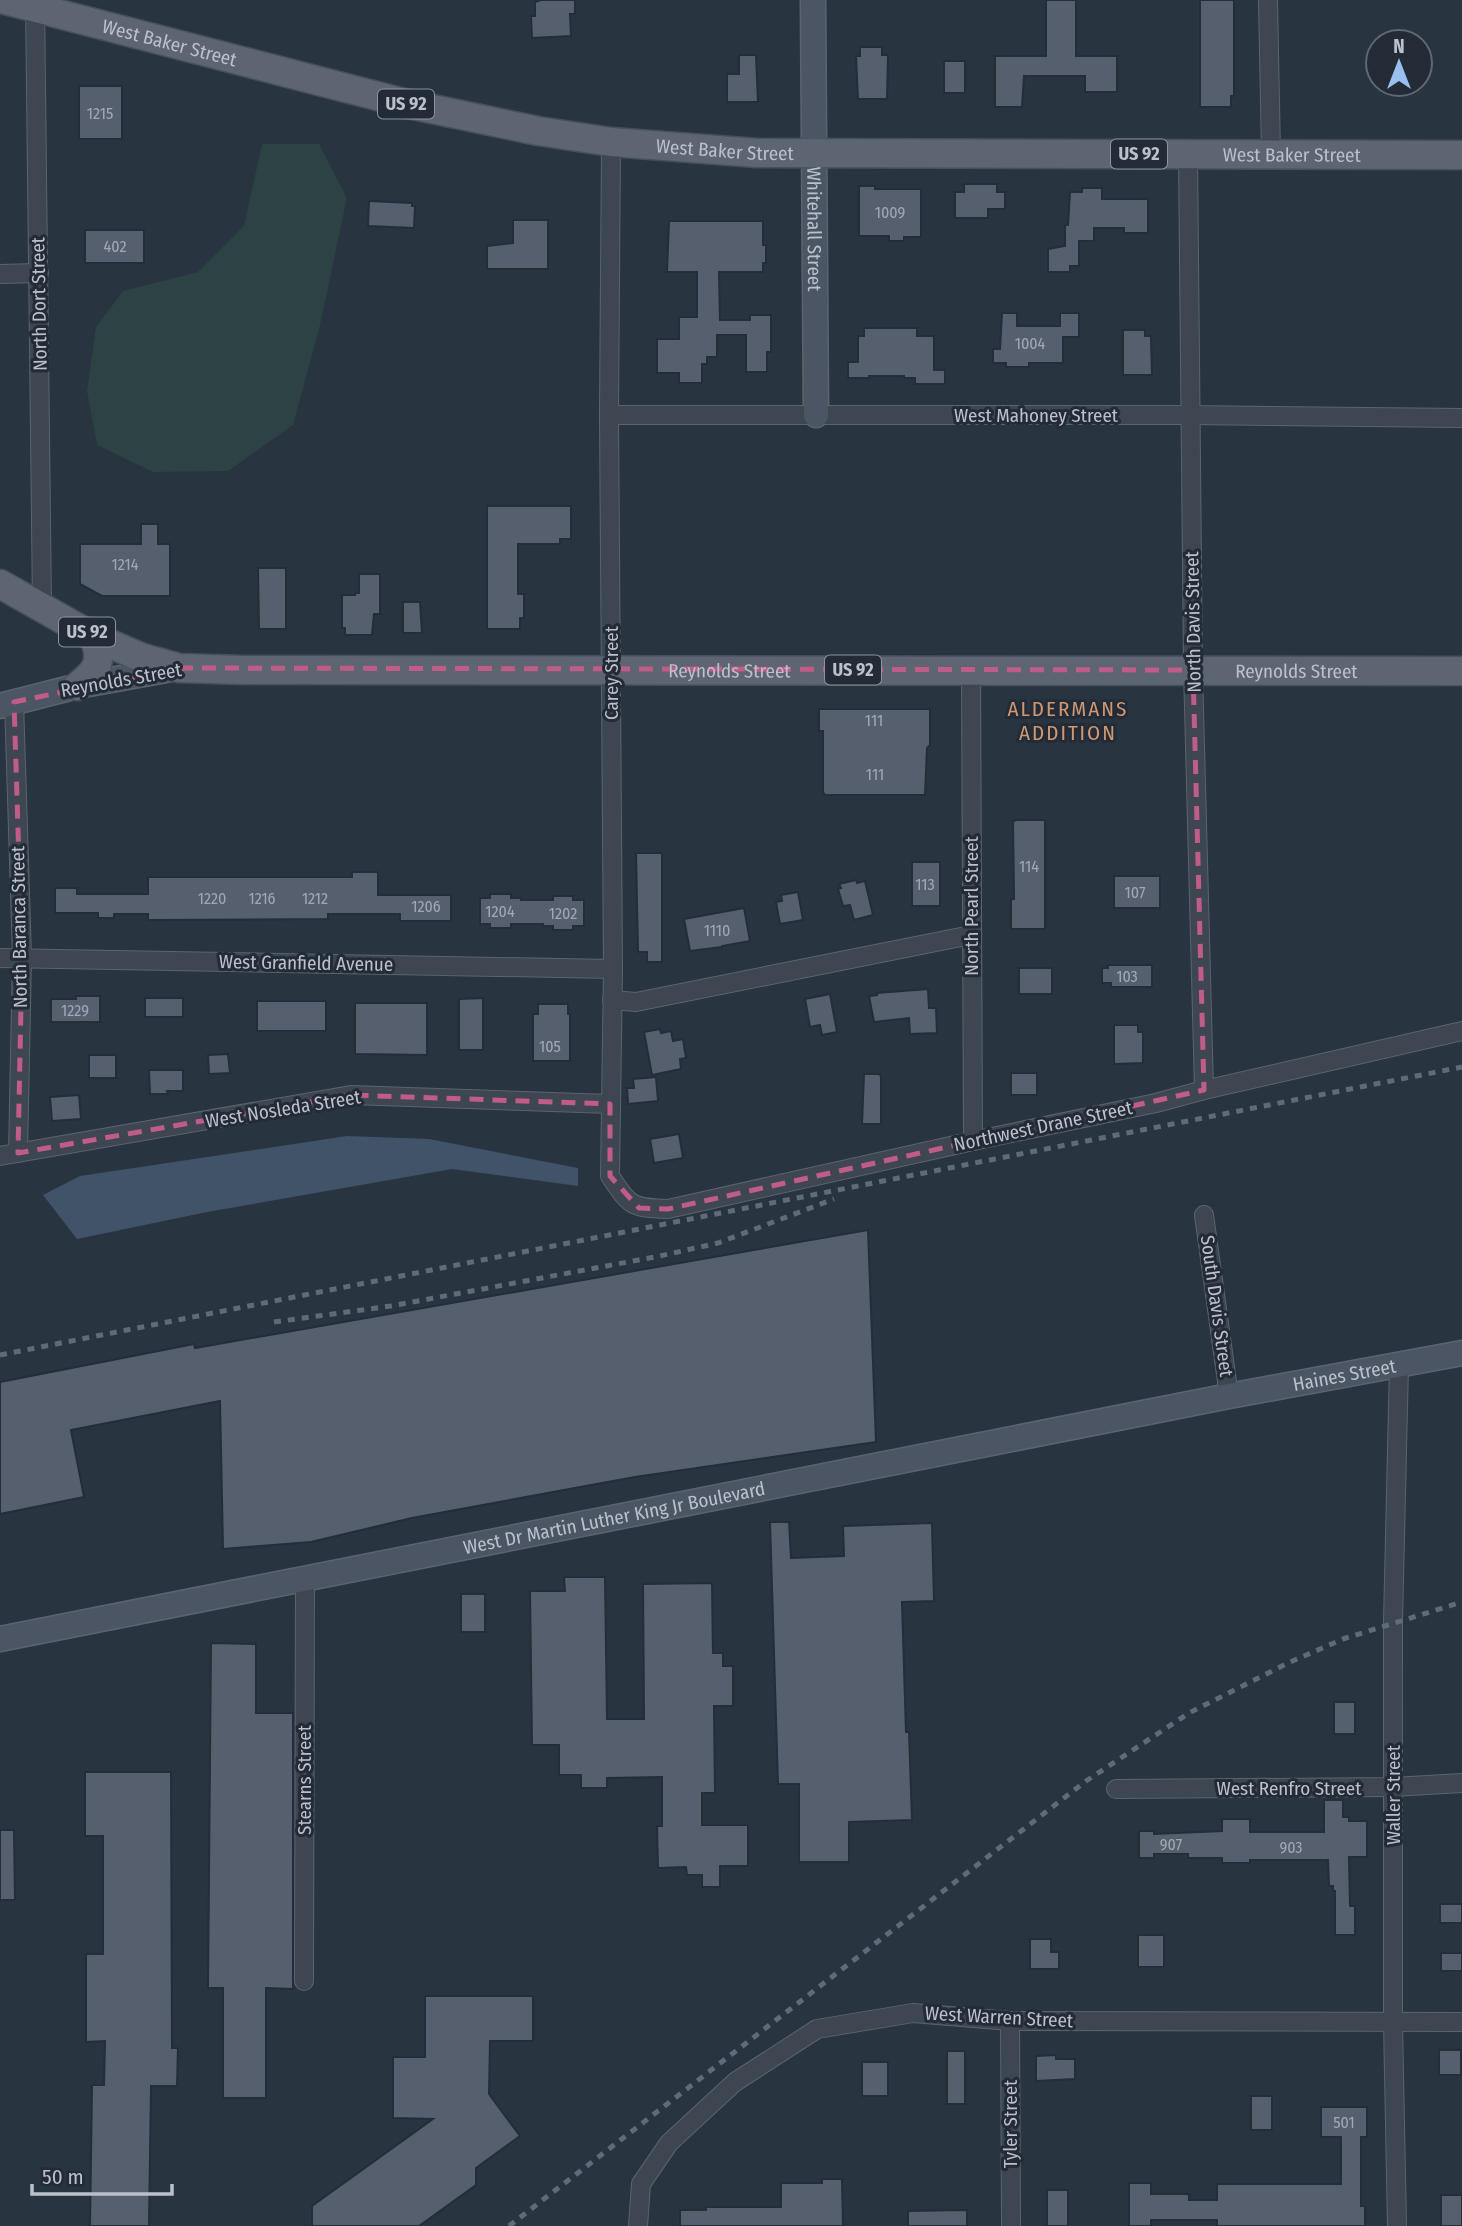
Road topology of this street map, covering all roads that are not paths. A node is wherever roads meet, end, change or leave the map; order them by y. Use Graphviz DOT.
graph roads {
  1 [pos="5,0"];
  2 [pos="813,0"];
  3 [pos="1268,0"];
  4 [pos="35,4"];
  5 [pos="611,142"];
  6 [pos="816,153"];
  7 [pos="1188,154"];
  8 [pos="1271,154"];
  9 [pos="1462,155"];
  10 [pos="39,273"];
  11 [pos="0,274"];
  12 [pos="609,415"];
  13 [pos="816,415"];
  14 [pos="1190,415"];
  15 [pos="1462,418"];
  16 [pos="0,584"];
  17 [pos="42,607"];
  18 [pos="94,636"];
  19 [pos="179,668"];
  20 [pos="611,669"];
  21 [pos="971,670"];
  22 [pos="1192,670"];
  23 [pos="1462,671"];
  24 [pos="78,686"];
  25 [pos="7,704"];
  26 [pos="971,935"];
  27 [pos="22,957"];
  28 [pos="0,958"];
  29 [pos="613,969"];
  30 [pos="612,1000"];
  31 [pos="1462,1031"];
  32 [pos="1204,1090"];
  33 [pos="611,1104"];
  34 [pos="974,1141"];
  35 [pos="9,1154"];
  36 [pos="625,1199"];
  37 [pos="1204,1215"];
  38 [pos="1462,1353"];
  39 [pos="1399,1365"];
  40 [pos="1229,1396"];
  41 [pos="305,1578"];
  42 [pos="0,1639"];
  43 [pos="1462,1783"];
  44 [pos="1393,1787"];
  45 [pos="1116,1789"];
  46 [pos="304,1981"];
  47 [pos="1010,2021"];
  48 [pos="1462,2022"];
  49 [pos="1393,2023"];
  50 [pos="638,2226"];
  51 [pos="1011,2226"];
  52 [pos="1396,2226"];
  1 -- 4 [label="main road, West Baker Street / US 92"];
  2 -- 6 [label="street, Whitehall Street"];
  3 -- 8 [label="street"];
  4 -- 5 [label="main road, West Baker Street / US 92"];
  4 -- 10 [label="street, North Dort Street"];
  5 -- 6 [label="main road, West Baker Street / US 92"];
  5 -- 12 [label="street, Carey Street"];
  6 -- 7 [label="main road, West Baker Street / US 92"];
  6 -- 13 [label="street, Whitehall Street"];
  7 -- 8 [label="main road, West Baker Street / US 92"];
  7 -- 14 [label="street, North Davis Street"];
  8 -- 9 [label="main road, West Baker Street / US 92"];
  10 -- 11 [label="street"];
  10 -- 17 [label="street, North Dort Street"];
  12 -- 13 [label="street, West Mahoney Street"];
  12 -- 20 [label="street, Carey Street"];
  13 -- 14 [label="street, West Mahoney Street"];
  14 -- 15 [label="street, West Mahoney Street"];
  14 -- 22 [label="street, North Davis Street"];
  16 -- 17 [label="main road, US 92"];
  17 -- 18 [label="main road, US 92"];
  18 -- 19 [label="main road, US 92"];
  18 -- 24 [label="main road"];
  19 -- 20 [label="main road, Reynolds Street / US 92"];
  19 -- 24 [label="street, Reynolds Street"];
  20 -- 21 [label="main road, Reynolds Street / US 92"];
  20 -- 29 [label="street, Carey Street"];
  21 -- 22 [label="main road, Reynolds Street / US 92"];
  21 -- 26 [label="street, North Pearl Street"];
  22 -- 23 [label="main road, Reynolds Street / US 92"];
  22 -- 32 [label="street, North Davis Street"];
  24 -- 25 [label="street, Reynolds Street"];
  25 -- 27 [label="street, North Baranca Street"];
  26 -- 30 [label="street"];
  26 -- 34 [label="street, North Pearl Street"];
  27 -- 28 [label="street, West Granfield Avenue"];
  27 -- 29 [label="street, West Granfield Avenue"];
  27 -- 35 [label="street, North Baranca Street"];
  29 -- 30 [label="street, Carey Street"];
  30 -- 33 [label="street, Carey Street"];
  31 -- 32 [label="street, Northwest Drane Street"];
  32 -- 34 [label="street, Northwest Drane Street"];
  33 -- 35 [label="street, West Nosleda Street"];
  33 -- 36 [label="street, Carey Street"];
  34 -- 36 [label="street, Northwest Drane Street"];
  37 -- 40 [label="street, South Davis Street"];
  38 -- 39 [label="street, Haines Street"];
  39 -- 40 [label="street, Haines Street"];
  39 -- 44 [label="street, Waller Street"];
  40 -- 41 [label="street, West Dr Martin Luther King Jr Boulevard"];
  41 -- 42 [label="street, West Dr Martin Luther King Jr Boulevard"];
  41 -- 46 [label="street, Stearns Street"];
  43 -- 44 [label="street, West Renfro Street"];
  44 -- 45 [label="street, West Renfro Street"];
  44 -- 49 [label="street, Waller Street"];
  47 -- 49 [label="street, West Warren Street"];
  47 -- 50 [label="street, West Warren Street"];
  47 -- 51 [label="street, Tyler Street"];
  48 -- 49 [label="street, West Warren Street"];
  49 -- 52 [label="street, Waller Street"];
}
